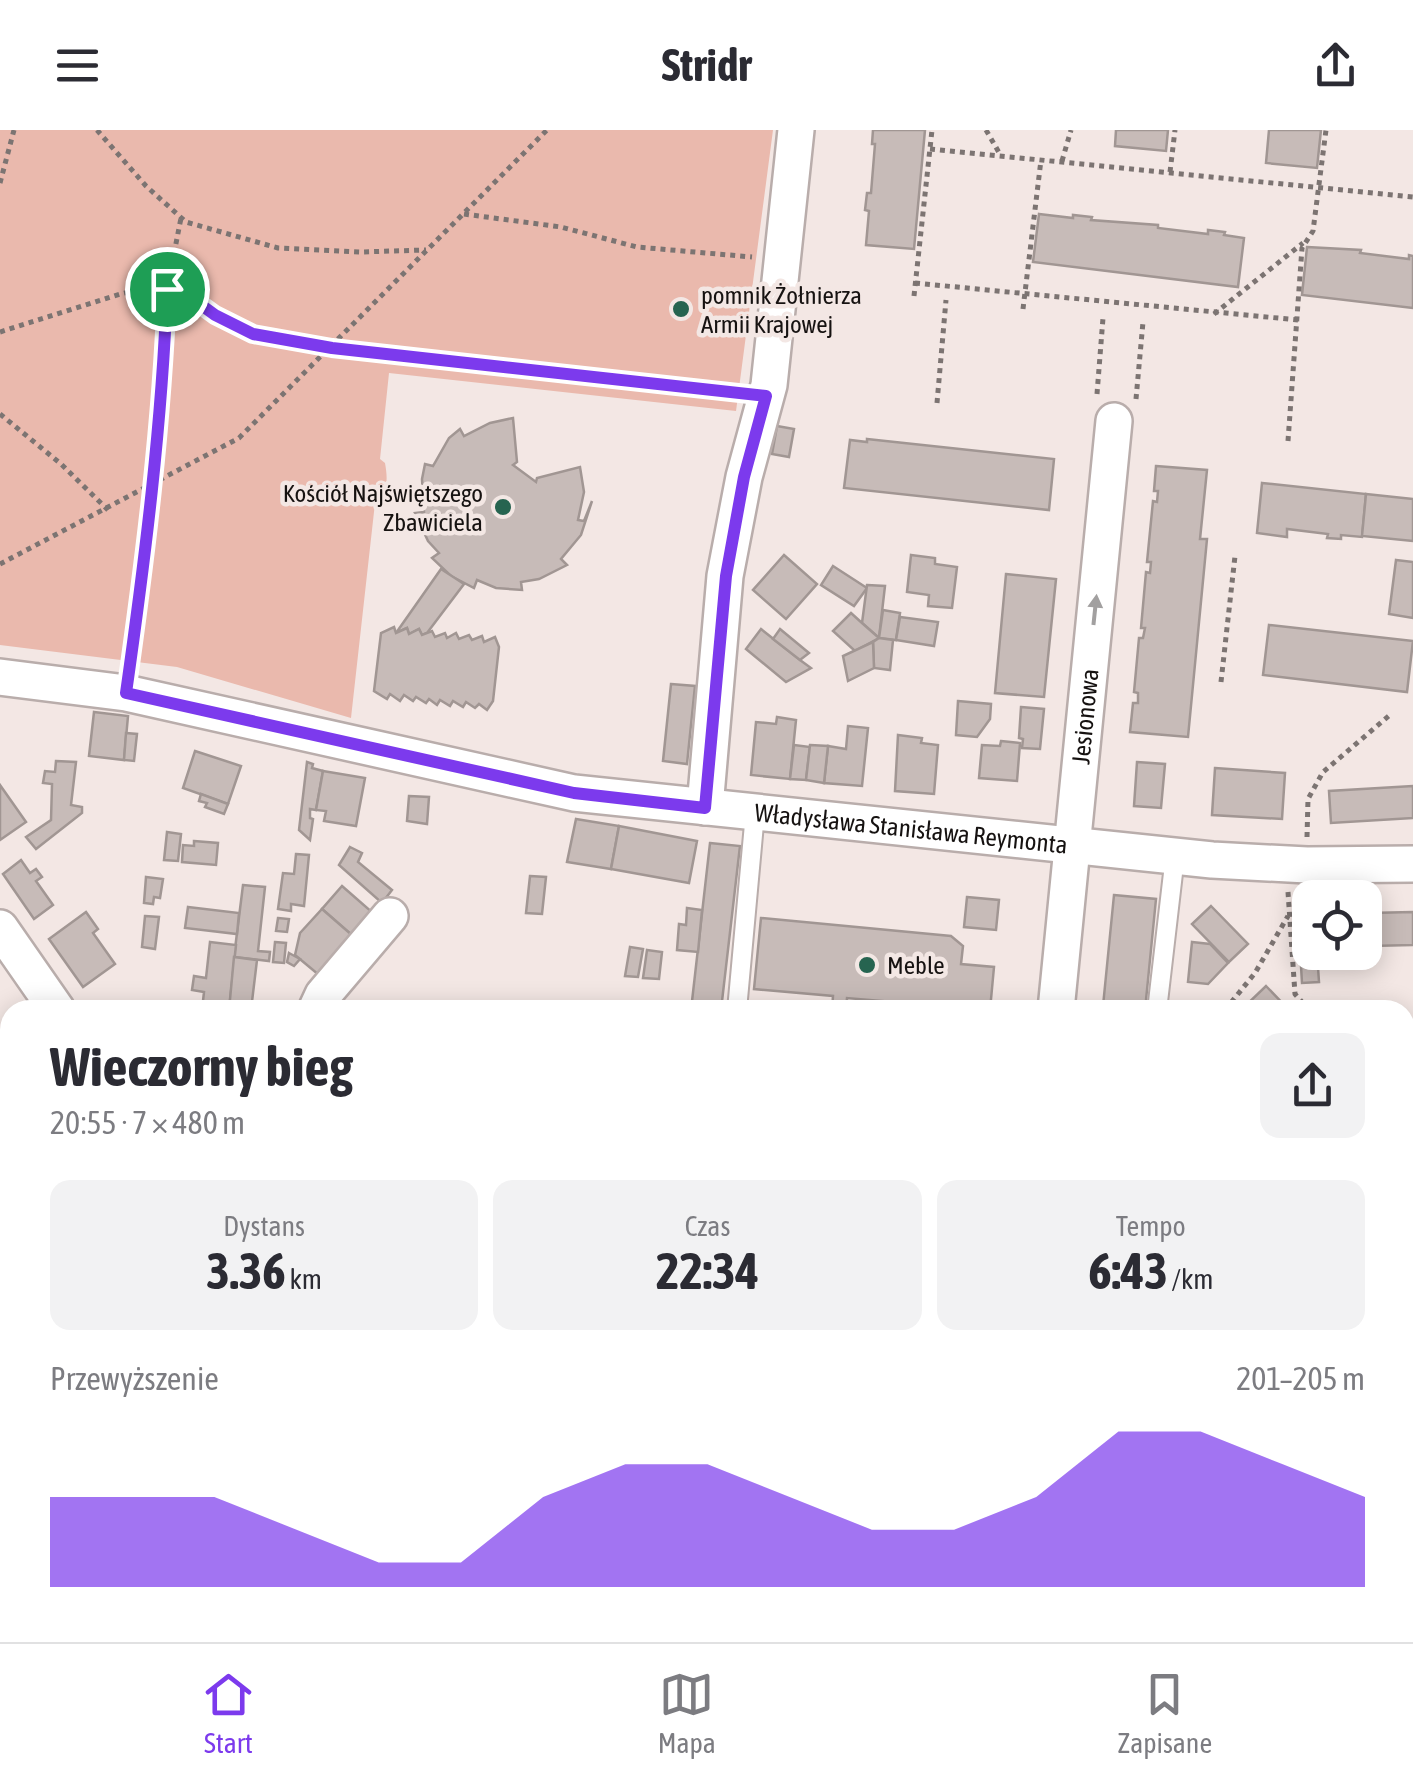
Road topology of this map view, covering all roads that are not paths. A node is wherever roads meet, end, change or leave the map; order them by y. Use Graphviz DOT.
graph roads {
  1 [pos="796,130"];
  2 [pos="1115,410"];
  3 [pos="0,677"];
  4 [pos="705,808"];
  5 [pos="755,813"];
  6 [pos="1072,847"];
  7 [pos="1175,856"];
  8 [pos="1413,864"];
  9 [pos="390,916"];
  10 [pos="0,928"];
  11 [pos="50,1000"];
  12 [pos="321,1000"];
  13 [pos="739,1000"];
  14 [pos="1057,1000"];
  15 [pos="1158,1000"];
  1 -- 4 [label="street"];
  6 -- 2 [label="street, Jesionowa, one-way"];
  3 -- 4 [label="street, Władysława Stanisława Reymonta"];
  4 -- 5 [label="street, Władysława Stanisława Reymonta"];
  5 -- 6 [label="street, Władysława Stanisława Reymonta"];
  5 -- 13 [label="lane"];
  6 -- 7 [label="street, Władysława Stanisława Reymonta"];
  6 -- 14 [label="street, Jesionowa"];
  7 -- 8 [label="street, Władysława Stanisława Reymonta"];
  7 -- 15 [label="lane"];
  9 -- 12 [label="street"];
  10 -- 11 [label="street"];
}
